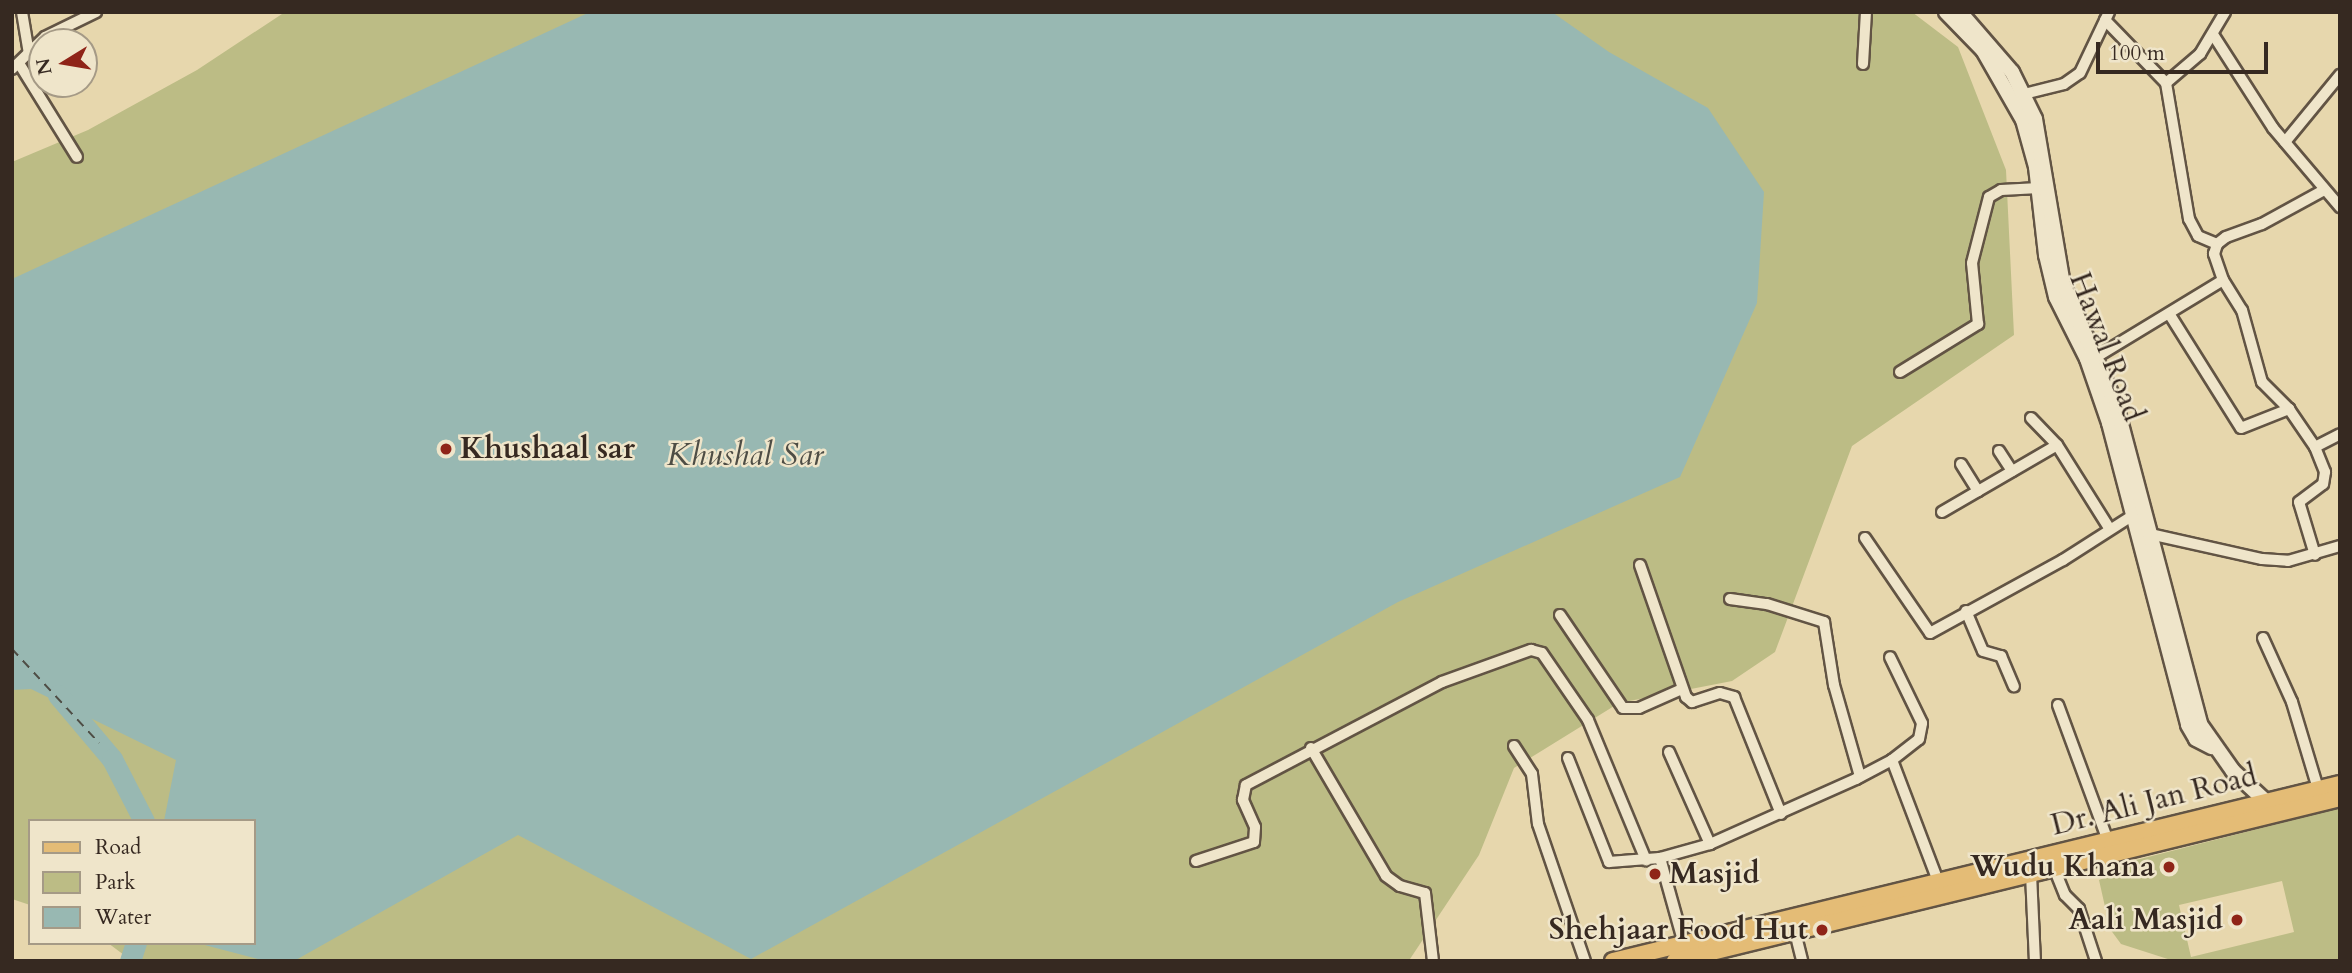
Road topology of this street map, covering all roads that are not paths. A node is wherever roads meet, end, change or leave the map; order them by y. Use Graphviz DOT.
graph roads {
  1 [pos="22,12"];
  2 [pos="96,12"];
  3 [pos="1866,12"];
  4 [pos="1946,12"];
  5 [pos="1960,12"];
  6 [pos="2225,12"];
  7 [pos="2107,16"];
  8 [pos="63,28"];
  9 [pos="2214,36"];
  10 [pos="28,48"];
  11 [pos="1863,64"];
  12 [pos="16,67"];
  13 [pos="2340,75"];
  14 [pos="2166,83"];
  15 [pos="2019,95"];
  16 [pos="2285,142"];
  17 [pos="78,157"];
  18 [pos="2039,188"];
  19 [pos="2324,190"];
  20 [pos="2340,207"];
  21 [pos="2217,244"];
  22 [pos="2223,280"];
  23 [pos="2170,314"];
  24 [pos="2098,356"];
  25 [pos="1899,372"];
  26 [pos="2289,409"];
  27 [pos="2031,418"];
  28 [pos="2340,434"];
  29 [pos="2057,445"];
  30 [pos="2315,447"];
  31 [pos="1999,451"];
  32 [pos="1961,464"];
  33 [pos="2012,471"];
  34 [pos="1978,491"];
  35 [pos="1942,512"];
  36 [pos="2139,512"];
  37 [pos="2109,528"];
  38 [pos="2150,534"];
  39 [pos="1865,538"];
  40 [pos="2340,546"];
  41 [pos="2315,555"];
  42 [pos="1640,565"];
  43 [pos="1730,599"];
  44 [pos="1966,611"];
  45 [pos="1560,615"];
  46 [pos="2263,638"];
  47 [pos="1890,657"];
  48 [pos="2014,686"];
  49 [pos="1682,689"];
  50 [pos="2058,705"];
  51 [pos="1514,746"];
  52 [pos="1311,748"];
  53 [pos="2214,748"];
  54 [pos="1669,752"];
  55 [pos="1568,758"];
  56 [pos="1892,760"];
  57 [pos="1860,776"];
  58 [pos="2340,784"];
  59 [pos="2320,796"];
  60 [pos="2340,798"];
  61 [pos="2266,803"];
  62 [pos="2280,813"];
  63 [pos="1781,814"];
  64 [pos="2179,831"];
  65 [pos="2108,841"];
  66 [pos="1710,844"];
  67 [pos="1660,858"];
  68 [pos="1646,860"];
  69 [pos="1196,861"];
  70 [pos="2054,868"];
  71 [pos="2031,874"];
  72 [pos="1941,890"];
  73 [pos="1796,932"];
  74 [pos="1684,944"];
  75 [pos="1433,961"];
  76 [pos="1585,961"];
  77 [pos="1614,961"];
  78 [pos="1675,961"];
  79 [pos="1802,961"];
  80 [pos="2035,961"];
  81 [pos="2096,961"];
  1 -- 10 [label="street"];
  2 -- 8 [label="street"];
  3 -- 11 [label="street"];
  4 -- 15 [label="main road, Hawal Road"];
  5 -- 15 [label="main road, Hawal Road"];
  6 -- 9 [label="street"];
  7 -- 14 [label="street"];
  7 -- 15 [label="street"];
  9 -- 14 [label="street"];
  9 -- 16 [label="street"];
  12 -- 17 [label="street"];
  13 -- 16 [label="street"];
  14 -- 21 [label="street"];
  15 -- 18 [label="main road, Hawal Road"];
  15 -- 24 [label="main road, Hawal Road"];
  16 -- 19 [label="street"];
  18 -- 25 [label="street"];
  18 -- 36 [label="main road, Hawal Road"];
  19 -- 20 [label="street"];
  19 -- 21 [label="street"];
  21 -- 22 [label="street"];
  22 -- 23 [label="street"];
  22 -- 26 [label="street"];
  23 -- 24 [label="street"];
  23 -- 26 [label="street"];
  24 -- 36 [label="main road, Hawal Road"];
  26 -- 30 [label="street"];
  27 -- 29 [label="street"];
  28 -- 30 [label="street"];
  29 -- 33 [label="street"];
  29 -- 37 [label="street"];
  30 -- 41 [label="street"];
  31 -- 33 [label="street"];
  32 -- 34 [label="street"];
  33 -- 34 [label="street"];
  34 -- 35 [label="street"];
  36 -- 37 [label="street"];
  36 -- 38 [label="main road, Hawal Road"];
  36 -- 53 [label="main road, Hawal Road"];
  37 -- 44 [label="street"];
  38 -- 41 [label="street"];
  38 -- 53 [label="main road, Hawal Road"];
  39 -- 44 [label="street"];
  40 -- 41 [label="street"];
  42 -- 49 [label="street"];
  43 -- 57 [label="street"];
  44 -- 48 [label="street"];
  45 -- 49 [label="street"];
  46 -- 59 [label="street"];
  47 -- 56 [label="street"];
  49 -- 63 [label="street"];
  50 -- 65 [label="street"];
  51 -- 76 [label="street"];
  52 -- 68 [label="street"];
  52 -- 69 [label="street"];
  52 -- 75 [label="street"];
  53 -- 61 [label="main road, Hawal Road"];
  54 -- 66 [label="street"];
  55 -- 68 [label="street"];
  56 -- 57 [label="street"];
  56 -- 72 [label="street"];
  57 -- 63 [label="street"];
  58 -- 59 [label="main road, Dr. Ali Jan Road"];
  59 -- 60 [label="main road, Dr. Ali Jan Road"];
  59 -- 61 [label="main road, Dr. Ali Jan Road"];
  59 -- 62 [label="main road, Dr. Ali Jan Road"];
  61 -- 62 [label="main road, Hawal Road"];
  61 -- 64 [label="main road, Dr. Ali Jan Road"];
  62 -- 64 [label="main road, Dr. Ali Jan Road"];
  63 -- 66 [label="street"];
  64 -- 65 [label="main road, Dr. Ali Jan Road"];
  64 -- 70 [label="main road, Dr. Ali Jan Road"];
  65 -- 72 [label="main road, Dr. Ali Jan Road"];
  66 -- 67 [label="street"];
  67 -- 68 [label="street"];
  67 -- 74 [label="street"];
  70 -- 71 [label="main road, Dr. Ali Jan Road"];
  70 -- 81 [label="street"];
  71 -- 72 [label="main road, Dr. Ali Jan Road"];
  71 -- 80 [label="street"];
  72 -- 73 [label="main road, Dr. Ali Jan Road"];
  72 -- 74 [label="main road, Dr. Ali Jan Road"];
  73 -- 78 [label="main road, Dr. Ali Jan Road"];
  73 -- 79 [label="street"];
  74 -- 77 [label="main road, Dr. Ali Jan Road"];
}
